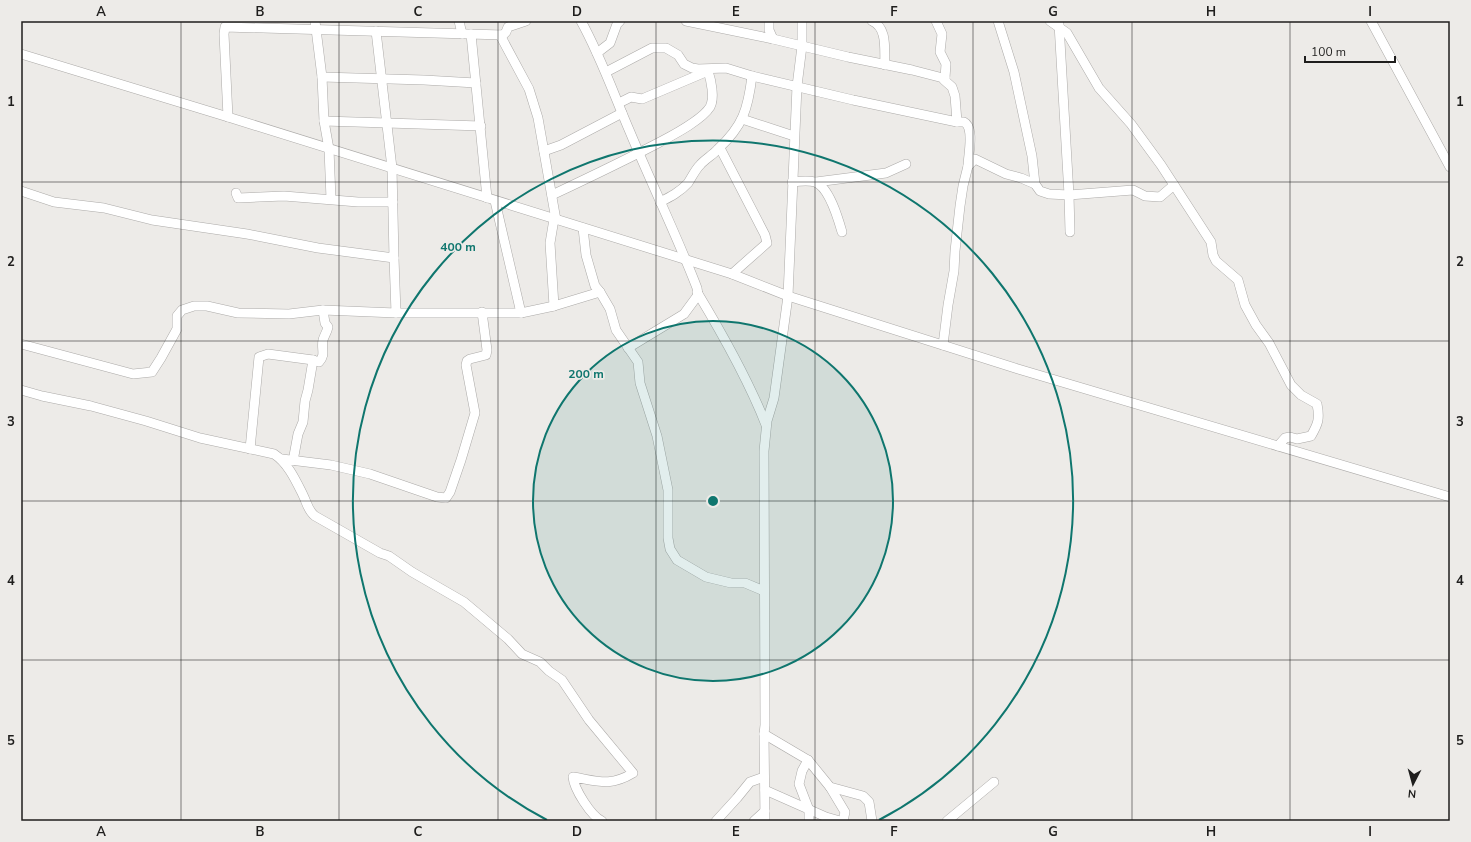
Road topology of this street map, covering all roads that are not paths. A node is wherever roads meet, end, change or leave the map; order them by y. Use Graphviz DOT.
graph roads {
  1 [pos="459,21"];
  2 [pos="526,21"];
  3 [pos="581,21"];
  4 [pos="620,21"];
  5 [pos="686,21"];
  6 [pos="769,21"];
  7 [pos="802,21"];
  8 [pos="872,21"];
  9 [pos="936,21"];
  10 [pos="998,21"];
  11 [pos="1050,21"];
  12 [pos="1371,21"];
  13 [pos="225,24"];
  14 [pos="506,24"];
  15 [pos="1059,24"];
  16 [pos="315,25"];
  17 [pos="728,25"];
  18 [pos="376,31"];
  19 [pos="467,34"];
  20 [pos="500,35"];
  21 [pos="773,39"];
  22 [pos="802,46"];
  23 [pos="597,53"];
  24 [pos="21,54"];
  25 [pos="885,65"];
  26 [pos="711,69"];
  27 [pos="606,72"];
  28 [pos="752,76"];
  29 [pos="322,77"];
  30 [pos="945,78"];
  31 [pos="382,79"];
  32 [pos="476,83"];
  33 [pos="797,86"];
  34 [pos="619,103"];
  35 [pos="622,113"];
  36 [pos="228,117"];
  37 [pos="742,119"];
  38 [pos="324,121"];
  39 [pos="957,122"];
  40 [pos="387,123"];
  41 [pos="480,126"];
  42 [pos="794,136"];
  43 [pos="720,148"];
  44 [pos="329,149"];
  45 [pos="544,151"];
  46 [pos="639,153"];
  47 [pos="906,164"];
  48 [pos="968,166"];
  49 [pos="1450,167"];
  50 [pos="392,168"];
  51 [pos="792,182"];
  52 [pos="816,182"];
  53 [pos="1035,184"];
  54 [pos="1174,186"];
  55 [pos="21,191"];
  56 [pos="236,193"];
  57 [pos="552,195"];
  58 [pos="1069,195"];
  59 [pos="331,199"];
  60 [pos="491,200"];
  61 [pos="393,202"];
  62 [pos="660,202"];
  63 [pos="555,219"];
  64 [pos="583,228"];
  65 [pos="842,232"];
  66 [pos="1070,232"];
  67 [pos="394,258"];
  68 [pos="686,260"];
  69 [pos="732,274"];
  70 [pos="600,292"];
  71 [pos="697,292"];
  72 [pos="788,296"];
  73 [pos="554,306"];
  74 [pos="323,310"];
  75 [pos="482,312"];
  76 [pos="396,313"];
  77 [pos="521,313"];
  78 [pos="21,344"];
  79 [pos="943,345"];
  80 [pos="628,348"];
  81 [pos="312,360"];
  82 [pos="21,390"];
  83 [pos="766,425"];
  84 [pos="1278,446"];
  85 [pos="250,449"];
  86 [pos="282,459"];
  87 [pos="292,461"];
  88 [pos="1450,497"];
  89 [pos="764,591"];
  90 [pos="764,734"];
  91 [pos="808,760"];
  92 [pos="764,777"];
  93 [pos="994,782"];
  94 [pos="830,787"];
  95 [pos="765,790"];
  96 [pos="809,809"];
  97 [pos="765,811"];
  98 [pos="602,821"];
  99 [pos="716,821"];
  100 [pos="754,821"];
  101 [pos="765,821"];
  102 [pos="809,821"];
  103 [pos="840,821"];
  104 [pos="843,821"];
  105 [pos="872,821"];
  106 [pos="947,821"];
  1 -- 19 [label="street"];
  2 -- 14 [label="street"];
  3 -- 23 [label="street"];
  4 -- 23 [label="street"];
  5 -- 17 [label="street"];
  6 -- 21 [label="street"];
  7 -- 22 [label="street"];
  8 -- 25 [label="street"];
  9 -- 30 [label="street"];
  10 -- 53 [label="street"];
  11 -- 15 [label="street"];
  12 -- 49 [label="street"];
  13 -- 16 [label="street"];
  13 -- 36 [label="street"];
  14 -- 20 [label="street"];
  15 -- 54 [label="street"];
  15 -- 58 [label="street"];
  16 -- 18 [label="street"];
  16 -- 29 [label="street"];
  17 -- 21 [label="street"];
  18 -- 19 [label="street"];
  18 -- 31 [label="street"];
  19 -- 20 [label="street"];
  19 -- 32 [label="street"];
  20 -- 45 [label="street"];
  21 -- 22 [label="street"];
  22 -- 25 [label="street"];
  22 -- 33 [label="street"];
  23 -- 27 [label="street"];
  24 -- 36 [label="street"];
  25 -- 30 [label="street"];
  26 -- 27 [label="street"];
  26 -- 28 [label="street"];
  26 -- 34 [label="street"];
  26 -- 46 [label="street"];
  27 -- 34 [label="street"];
  28 -- 33 [label="street"];
  28 -- 37 [label="street"];
  29 -- 31 [label="street"];
  29 -- 38 [label="street"];
  30 -- 39 [label="street"];
  31 -- 32 [label="street"];
  31 -- 40 [label="street"];
  32 -- 41 [label="street"];
  33 -- 39 [label="street"];
  33 -- 42 [label="street"];
  34 -- 35 [label="street"];
  35 -- 45 [label="street"];
  35 -- 46 [label="street"];
  36 -- 44 [label="street"];
  37 -- 42 [label="street"];
  37 -- 43 [label="street"];
  38 -- 40 [label="street"];
  38 -- 44 [label="street"];
  39 -- 48 [label="street"];
  40 -- 41 [label="street"];
  40 -- 50 [label="street"];
  41 -- 60 [label="street"];
  42 -- 51 [label="street"];
  43 -- 62 [label="street"];
  43 -- 69 [label="street"];
  44 -- 50 [label="street"];
  44 -- 59 [label="street"];
  45 -- 57 [label="street"];
  46 -- 57 [label="street"];
  46 -- 62 [label="street"];
  47 -- 52 [label="street"];
  48 -- 53 [label="street"];
  48 -- 79 [label="street"];
  50 -- 60 [label="street"];
  50 -- 61 [label="street"];
  51 -- 52 [label="street"];
  51 -- 72 [label="street"];
  52 -- 65 [label="street"];
  53 -- 58 [label="street"];
  54 -- 58 [label="street"];
  54 -- 84 [label="street"];
  55 -- 67 [label="street"];
  56 -- 59 [label="street"];
  57 -- 63 [label="street"];
  58 -- 66 [label="street"];
  59 -- 61 [label="street"];
  60 -- 63 [label="street"];
  60 -- 77 [label="street"];
  61 -- 67 [label="street"];
  62 -- 68 [label="street"];
  63 -- 64 [label="street"];
  63 -- 73 [label="street"];
  64 -- 68 [label="street"];
  64 -- 70 [label="street"];
  67 -- 76 [label="street"];
  68 -- 69 [label="street"];
  68 -- 71 [label="street"];
  69 -- 72 [label="street"];
  70 -- 73 [label="street"];
  70 -- 80 [label="street"];
  71 -- 80 [label="street"];
  71 -- 83 [label="street"];
  72 -- 79 [label="street"];
  72 -- 83 [label="street"];
  73 -- 77 [label="street"];
  74 -- 76 [label="street"];
  74 -- 78 [label="street"];
  74 -- 81 [label="street"];
  75 -- 76 [label="street"];
  75 -- 77 [label="street"];
  75 -- 87 [label="street"];
  79 -- 84 [label="street"];
  80 -- 89 [label="street"];
  81 -- 85 [label="street"];
  81 -- 87 [label="street"];
  82 -- 85 [label="street"];
  83 -- 89 [label="street"];
  84 -- 88 [label="street"];
  85 -- 86 [label="street"];
  86 -- 87 [label="street"];
  86 -- 98 [label="street"];
  89 -- 90 [label="street"];
  90 -- 91 [label="street"];
  90 -- 92 [label="street"];
  91 -- 94 [label="street"];
  91 -- 96 [label="street"];
  92 -- 95 [label="street"];
  92 -- 99 [label="street"];
  93 -- 106 [label="street"];
  94 -- 104 [label="street"];
  94 -- 105 [label="street"];
  95 -- 96 [label="street"];
  95 -- 97 [label="street"];
  96 -- 102 [label="street"];
  96 -- 103 [label="street"];
  97 -- 100 [label="street"];
  97 -- 101 [label="street"];
}
